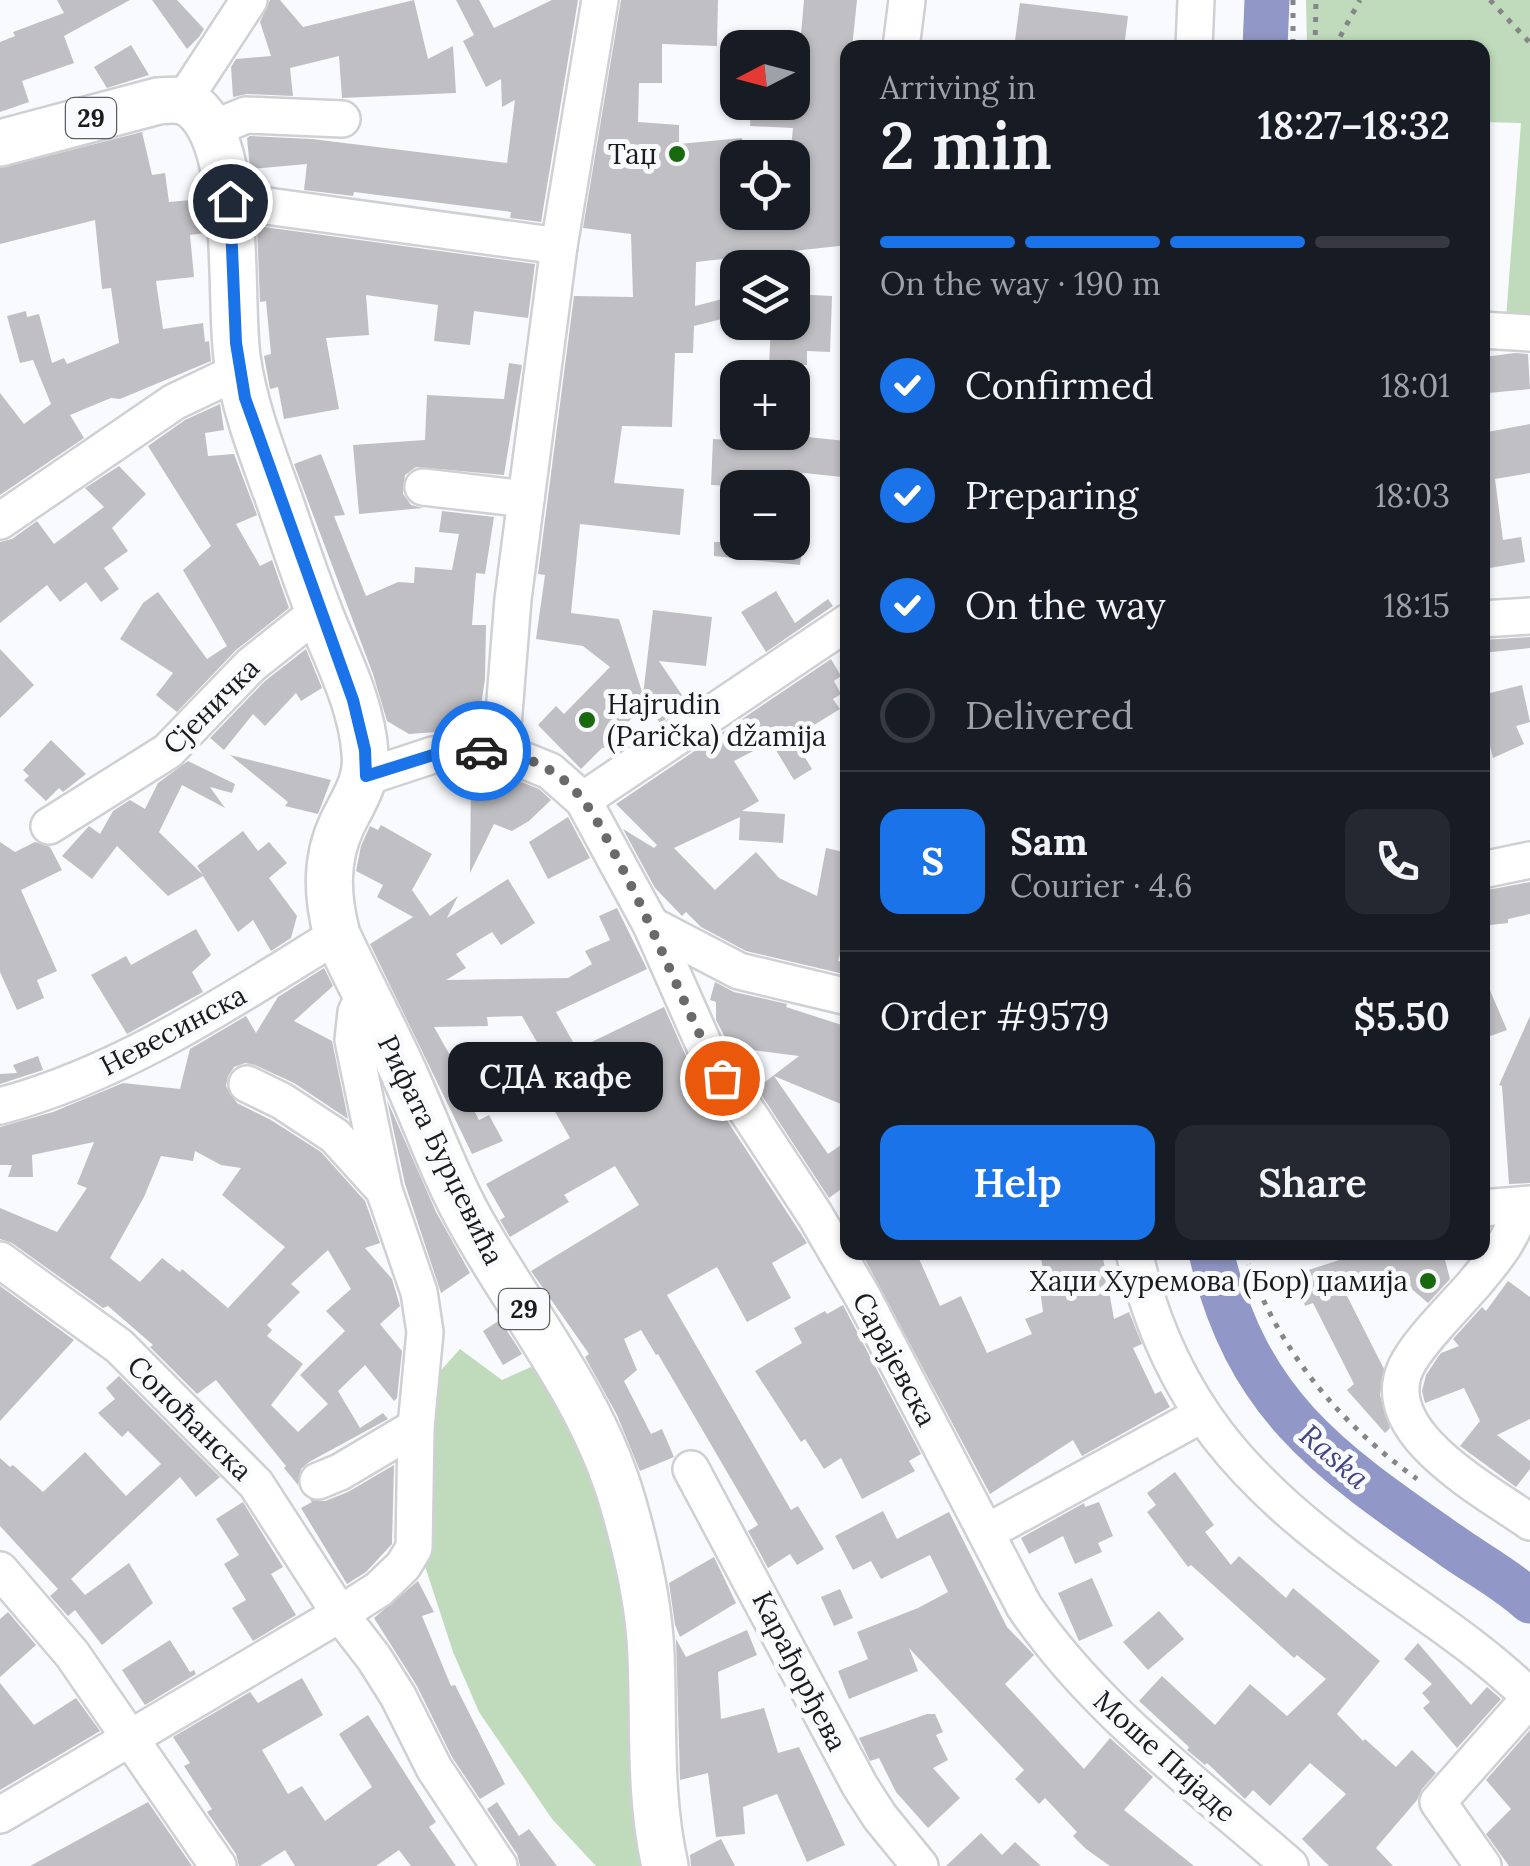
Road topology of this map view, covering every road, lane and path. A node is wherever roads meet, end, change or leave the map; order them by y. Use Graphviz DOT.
graph roads {
  1 [pos="249,0"];
  2 [pos="600,0"];
  3 [pos="906,0"];
  4 [pos="1196,0"];
  5 [pos="1293,0"];
  6 [pos="1316,0"];
  7 [pos="1360,0"];
  8 [pos="1490,0"];
  9 [pos="902,40"];
  10 [pos="1194,40"];
  11 [pos="1293,40"];
  12 [pos="1315,40"];
  13 [pos="1338,40"];
  14 [pos="1530,43"];
  15 [pos="197,115"];
  16 [pos="342,119"];
  17 [pos="0,143"];
  18 [pos="230,201"];
  19 [pos="559,246"];
  20 [pos="1490,330"];
  21 [pos="1530,333"];
  22 [pos="239,371"];
  23 [pos="423,487"];
  24 [pos="526,499"];
  25 [pos="0,521"];
  26 [pos="319,611"];
  27 [pos="1530,616"];
  28 [pos="1490,618"];
  29 [pos="840,627"];
  30 [pos="501,751"];
  31 [pos="366,776"];
  32 [pos="582,800"];
  33 [pos="49,826"];
  34 [pos="1530,860"];
  35 [pos="1490,868"];
  36 [pos="651,925"];
  37 [pos="338,934"];
  38 [pos="840,995"];
  39 [pos="365,996"];
  40 [pos="246,1084"];
  41 [pos="0,1106"];
  42 [pos="384,1190"];
  43 [pos="1526,1206"];
  44 [pos="1490,1208"];
  45 [pos="840,1258"];
  46 [pos="0,1260"];
  47 [pos="841,1260"];
  48 [pos="1136,1260"];
  49 [pos="1247,1260"];
  50 [pos="1201,1415"];
  51 [pos="416,1427"];
  52 [pos="691,1468"];
  53 [pos="318,1481"];
  54 [pos="1432,1490"];
  55 [pos="1530,1522"];
  56 [pos="986,1532"];
  57 [pos="0,1570"];
  58 [pos="340,1614"];
  59 [pos="1047,1640"];
  60 [pos="1530,1697"];
  61 [pos="130,1737"];
  62 [pos="12,1808"];
  63 [pos="1280,1862"];
  64 [pos="218,1866"];
  65 [pos="500,1866"];
  66 [pos="666,1866"];
  67 [pos="920,1866"];
  68 [pos="1483,1866"];
  1 -- 15 [label="street"];
  2 -- 19 [label="street"];
  3 -- 9 [label="street"];
  4 -- 10 [label="street"];
  5 -- 11 [label="path"];
  6 -- 12 [label="path"];
  7 -- 13 [label="path"];
  8 -- 14 [label="path"];
  15 -- 16 [label="street"];
  15 -- 17 [label="main road, 29"];
  15 -- 18 [label="main road"];
  18 -- 19 [label="street"];
  18 -- 22 [label="main road"];
  19 -- 24 [label="street"];
  20 -- 21 [label="street"];
  22 -- 25 [label="street"];
  22 -- 26 [label="main road"];
  23 -- 24 [label="street"];
  24 -- 30 [label="street"];
  26 -- 31 [label="main road"];
  26 -- 33 [label="street, Сјеничка"];
  27 -- 28 [label="street"];
  29 -- 32 [label="street"];
  30 -- 31 [label="street"];
  30 -- 32 [label="street, Сарајевска"];
  31 -- 37 [label="main road, Рифата Бурџевића / 29"];
  32 -- 36 [label="street, Сарајевска"];
  34 -- 35 [label="street"];
  36 -- 38 [label="street"];
  36 -- 45 [label="street, Сарајевска"];
  37 -- 39 [label="main road, Рифата Бурџевића / 29"];
  37 -- 41 [label="street, Невесинска"];
  39 -- 42 [label="street"];
  39 -- 66 [label="main road, Рифата Бурџевића / 29"];
  40 -- 42 [label="street"];
  42 -- 51 [label="street"];
  43 -- 44 [label="street"];
  43 -- 55 [label="street"];
  46 -- 58 [label="street, Сопоћанска"];
  47 -- 56 [label="street, Сарајевска"];
  48 -- 50 [label="street"];
  49 -- 54 [label="path"];
  50 -- 56 [label="street"];
  50 -- 60 [label="street"];
  51 -- 53 [label="street"];
  51 -- 58 [label="street"];
  52 -- 67 [label="street, Карађорђева"];
  56 -- 59 [label="street, Сарајевска"];
  57 -- 61 [label="street"];
  58 -- 61 [label="street"];
  58 -- 65 [label="street, Сопоћанска"];
  59 -- 63 [label="street, Моше Пијаде"];
  60 -- 68 [label="street"];
  61 -- 62 [label="street"];
  61 -- 64 [label="street"];
}
